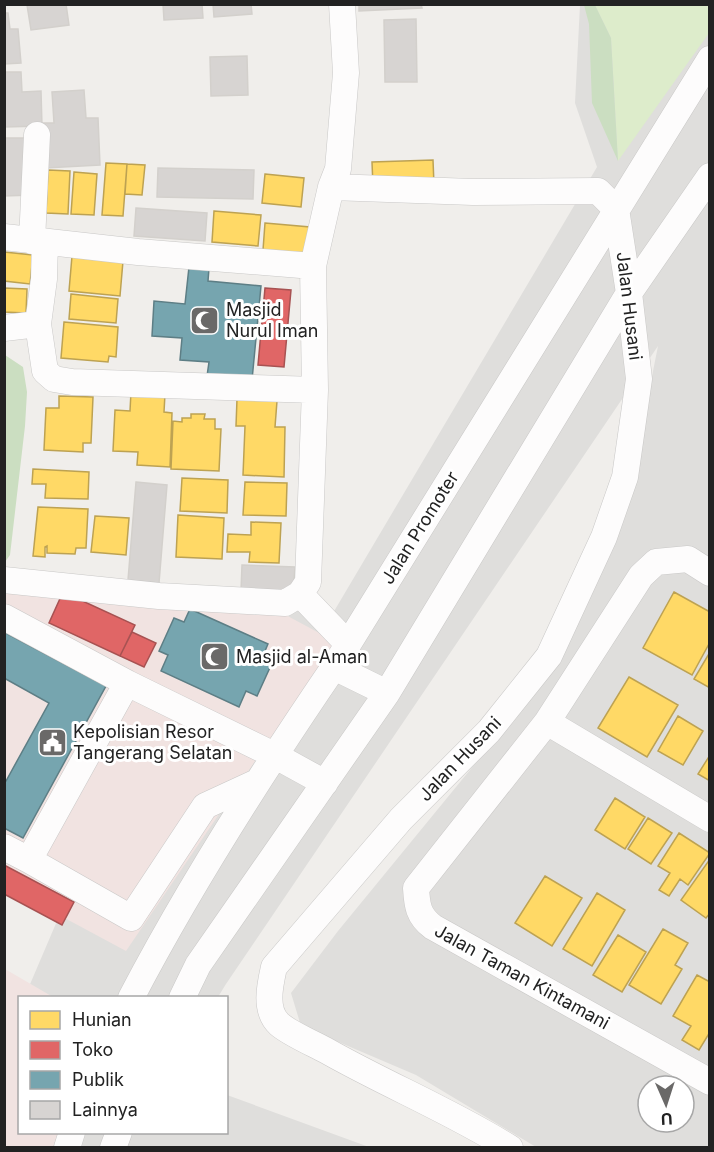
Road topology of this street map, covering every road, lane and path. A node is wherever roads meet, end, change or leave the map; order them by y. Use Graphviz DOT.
graph roads {
  1 [pos="342,4"];
  2 [pos="710,59"];
  3 [pos="37,135"];
  4 [pos="710,176"];
  5 [pos="331,188"];
  6 [pos="616,209"];
  7 [pos="4,237"];
  8 [pos="38,242"];
  9 [pos="313,266"];
  10 [pos="629,293"];
  11 [pos="38,324"];
  12 [pos="4,328"];
  13 [pos="315,390"];
  14 [pos="710,573"];
  15 [pos="4,580"];
  16 [pos="300,594"];
  17 [pos="4,617"];
  18 [pos="348,644"];
  19 [pos="333,667"];
  20 [pos="127,683"];
  21 [pos="387,693"];
  22 [pos="547,722"];
  23 [pos="273,755"];
  24 [pos="257,782"];
  25 [pos="325,783"];
  26 [pos="710,819"];
  27 [pos="4,847"];
  28 [pos="29,860"];
  29 [pos="132,996"];
  30 [pos="183,996"];
  31 [pos="710,1082"];
  32 [pos="510,1148"];
  1 -- 5 [label="street"];
  2 -- 6 [label="street, Jalan Promoter"];
  3 -- 8 [label="street"];
  4 -- 10 [label="street"];
  5 -- 6 [label="street"];
  5 -- 9 [label="street"];
  6 -- 10 [label="street, Jalan Husani"];
  6 -- 18 [label="street, Jalan Promoter"];
  7 -- 8 [label="street"];
  8 -- 9 [label="street"];
  8 -- 11 [label="street"];
  9 -- 13 [label="street"];
  10 -- 21 [label="street"];
  10 -- 32 [label="street, Jalan Husani"];
  11 -- 12 [label="street"];
  11 -- 13 [label="street"];
  13 -- 16 [label="street"];
  14 -- 22 [label="street"];
  15 -- 16 [label="street"];
  16 -- 18 [label="street"];
  17 -- 20 [label="street"];
  18 -- 19 [label="street, Jalan Promoter"];
  19 -- 21 [label="street"];
  19 -- 23 [label="street, Jalan Promoter"];
  20 -- 23 [label="street"];
  20 -- 28 [label="street"];
  21 -- 25 [label="street"];
  22 -- 26 [label="street"];
  22 -- 31 [label="street, Jalan Taman Kintamani"];
  23 -- 24 [label="street, Jalan Promoter"];
  23 -- 25 [label="street"];
  24 -- 28 [label="street"];
  24 -- 29 [label="street, Jalan Promoter"];
  25 -- 30 [label="street"];
  27 -- 28 [label="street"];
}
